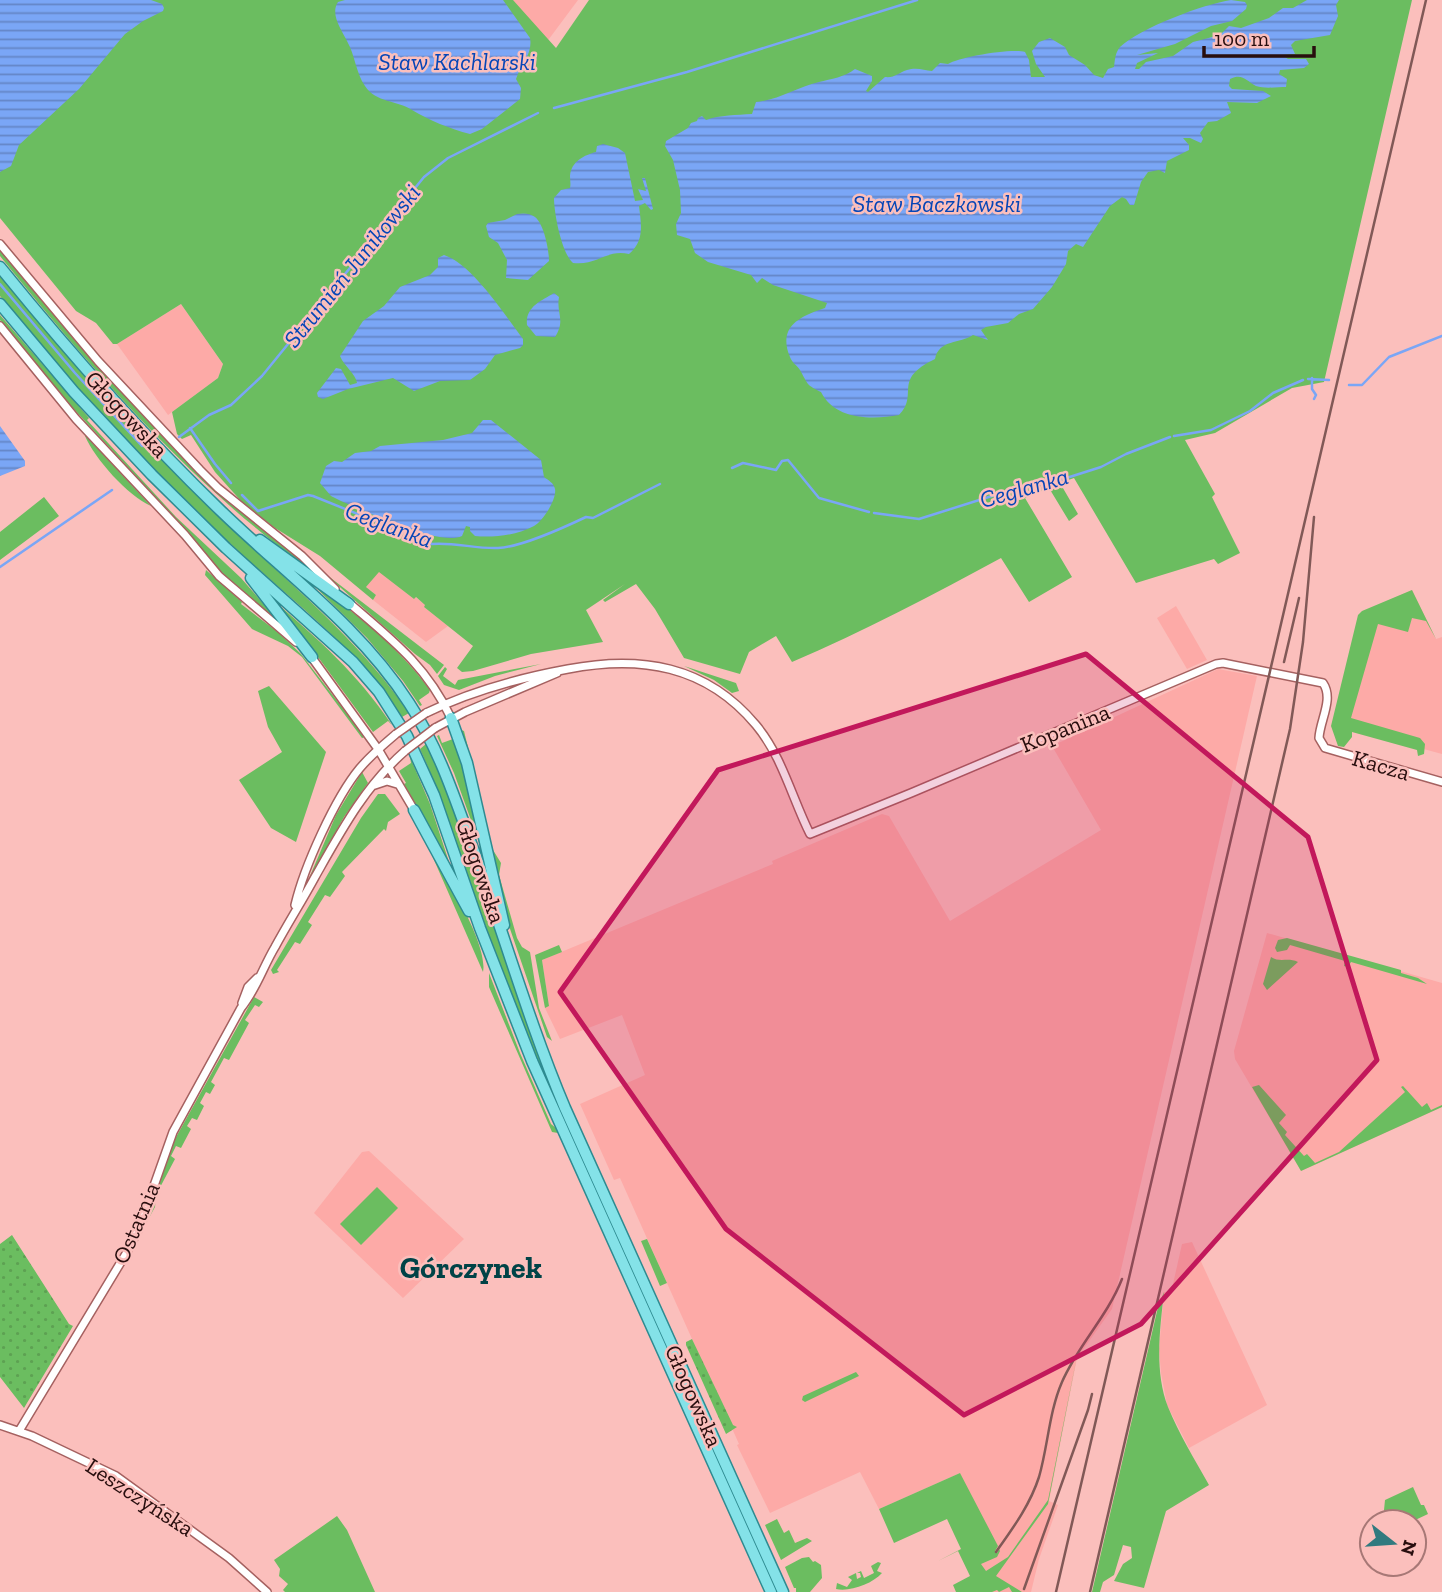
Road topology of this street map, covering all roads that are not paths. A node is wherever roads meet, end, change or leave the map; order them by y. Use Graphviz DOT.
graph roads {
  1 [pos="0,244"];
  2 [pos="0,267"];
  3 [pos="0,304"];
  4 [pos="0,326"];
  5 [pos="236,525"];
  6 [pos="226,548"];
  7 [pos="349,604"];
  8 [pos="312,657"];
  9 [pos="568,669"];
  10 [pos="444,704"];
  11 [pos="451,718"];
  12 [pos="1322,744"];
  13 [pos="378,749"];
  14 [pos="388,767"];
  15 [pos="1442,782"];
  16 [pos="399,786"];
  17 [pos="369,788"];
  18 [pos="414,810"];
  19 [pos="293,913"];
  20 [pos="485,939"];
  21 [pos="508,949"];
  22 [pos="0,1425"];
  23 [pos="19,1431"];
  24 [pos="267,1592"];
  25 [pos="771,1592"];
  26 [pos="783,1592"];
  1 -- 7 [label="street, Głogowska"];
  2 -- 5 [label="main road, Głogowska"];
  3 -- 6 [label="main road, Głogowska"];
  4 -- 8 [label="street, Głogowska"];
  5 -- 7 [label="main road"];
  5 -- 21 [label="main road, Głogowska"];
  6 -- 8 [label="main road"];
  6 -- 20 [label="main road, Głogowska"];
  7 -- 10 [label="street, Głogowska"];
  8 -- 13 [label="street, Głogowska"];
  9 -- 10 [label="street"];
  9 -- 11 [label="street"];
  9 -- 12 [label="street, Kopanina"];
  10 -- 11 [label="street"];
  10 -- 13 [label="street, Ostatnia, bridge"];
  11 -- 14 [label="street, Ostatnia, bridge"];
  11 -- 21 [label="main road"];
  12 -- 15 [label="street, Kacza"];
  13 -- 14 [label="street"];
  13 -- 19 [label="street, Ostatnia"];
  14 -- 16 [label="street"];
  14 -- 17 [label="street, Ostatnia"];
  16 -- 17 [label="street"];
  16 -- 18 [label="street"];
  17 -- 19 [label="street, Ostatnia"];
  18 -- 20 [label="main road"];
  19 -- 23 [label="street, Ostatnia"];
  20 -- 25 [label="main road, Głogowska"];
  21 -- 26 [label="main road, Głogowska"];
  22 -- 23 [label="street, Leszczyńska"];
  23 -- 24 [label="street, Leszczyńska"];
}
